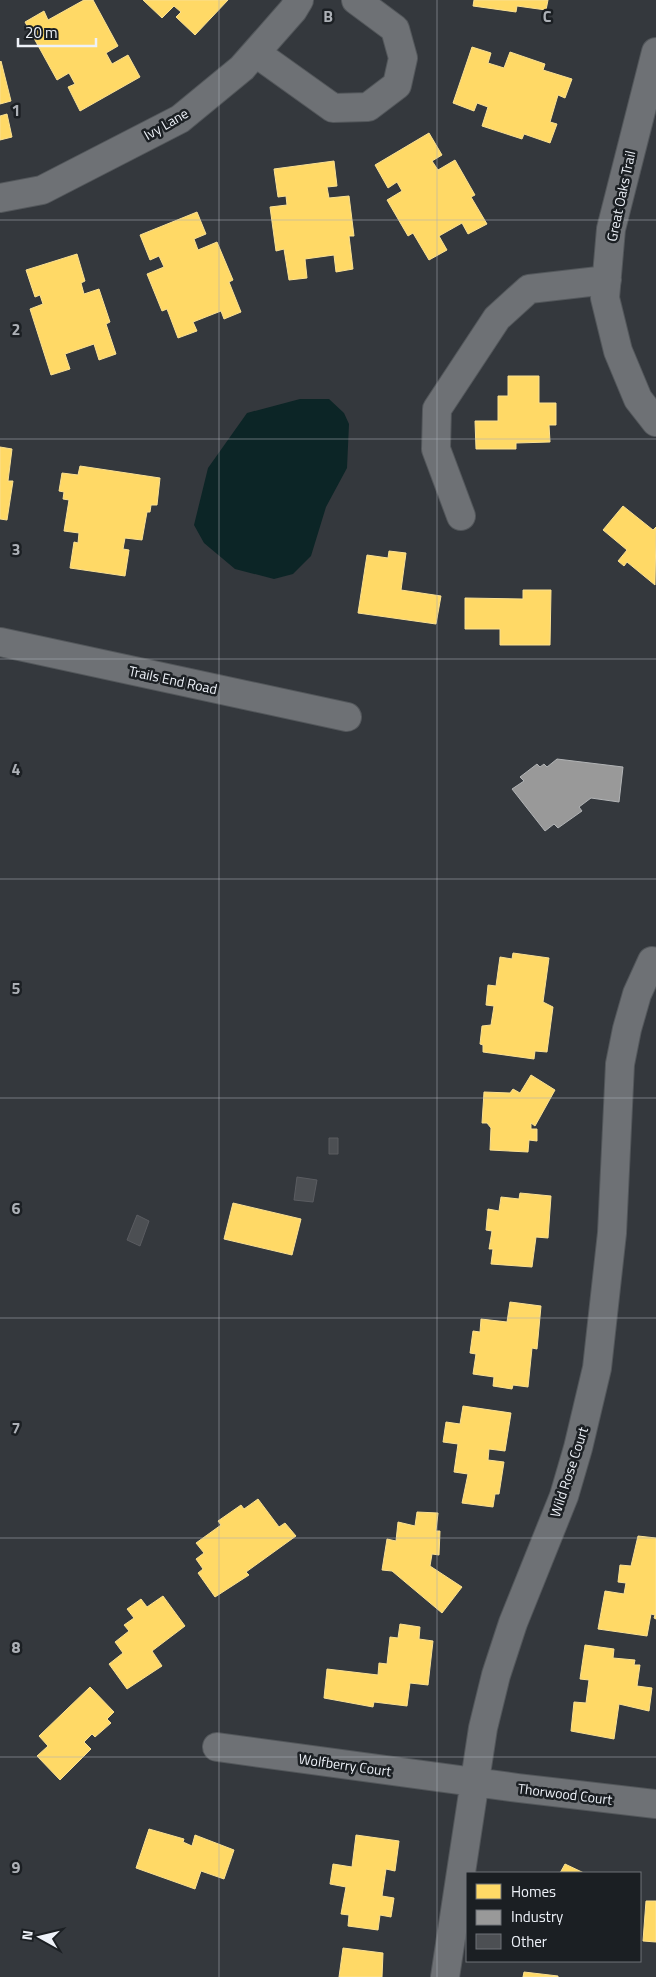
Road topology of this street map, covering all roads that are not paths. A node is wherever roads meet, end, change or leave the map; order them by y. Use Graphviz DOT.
graph roads {
  1 [pos="298,0"];
  2 [pos="356,0"];
  3 [pos="656,52"];
  4 [pos="256,53"];
  5 [pos="0,198"];
  6 [pos="607,280"];
  7 [pos="656,422"];
  8 [pos="461,516"];
  9 [pos="0,642"];
  10 [pos="347,718"];
  11 [pos="652,961"];
  12 [pos="217,1747"];
  13 [pos="474,1782"];
  14 [pos="656,1804"];
  15 [pos="445,1977"];
  1 -- 4 [label="street, Ivy Lane"];
  2 -- 4 [label="street"];
  3 -- 6 [label="street, Great Oaks Trail"];
  4 -- 5 [label="street, Ivy Lane"];
  6 -- 7 [label="street, Great Oaks Trail"];
  6 -- 8 [label="street"];
  9 -- 10 [label="street, Trails End Road"];
  11 -- 13 [label="street, Wild Rose Court"];
  12 -- 13 [label="street, Wolfberry Court"];
  13 -- 14 [label="street, Thorwood Court"];
  13 -- 15 [label="street, Wild Rose Court"];
}
